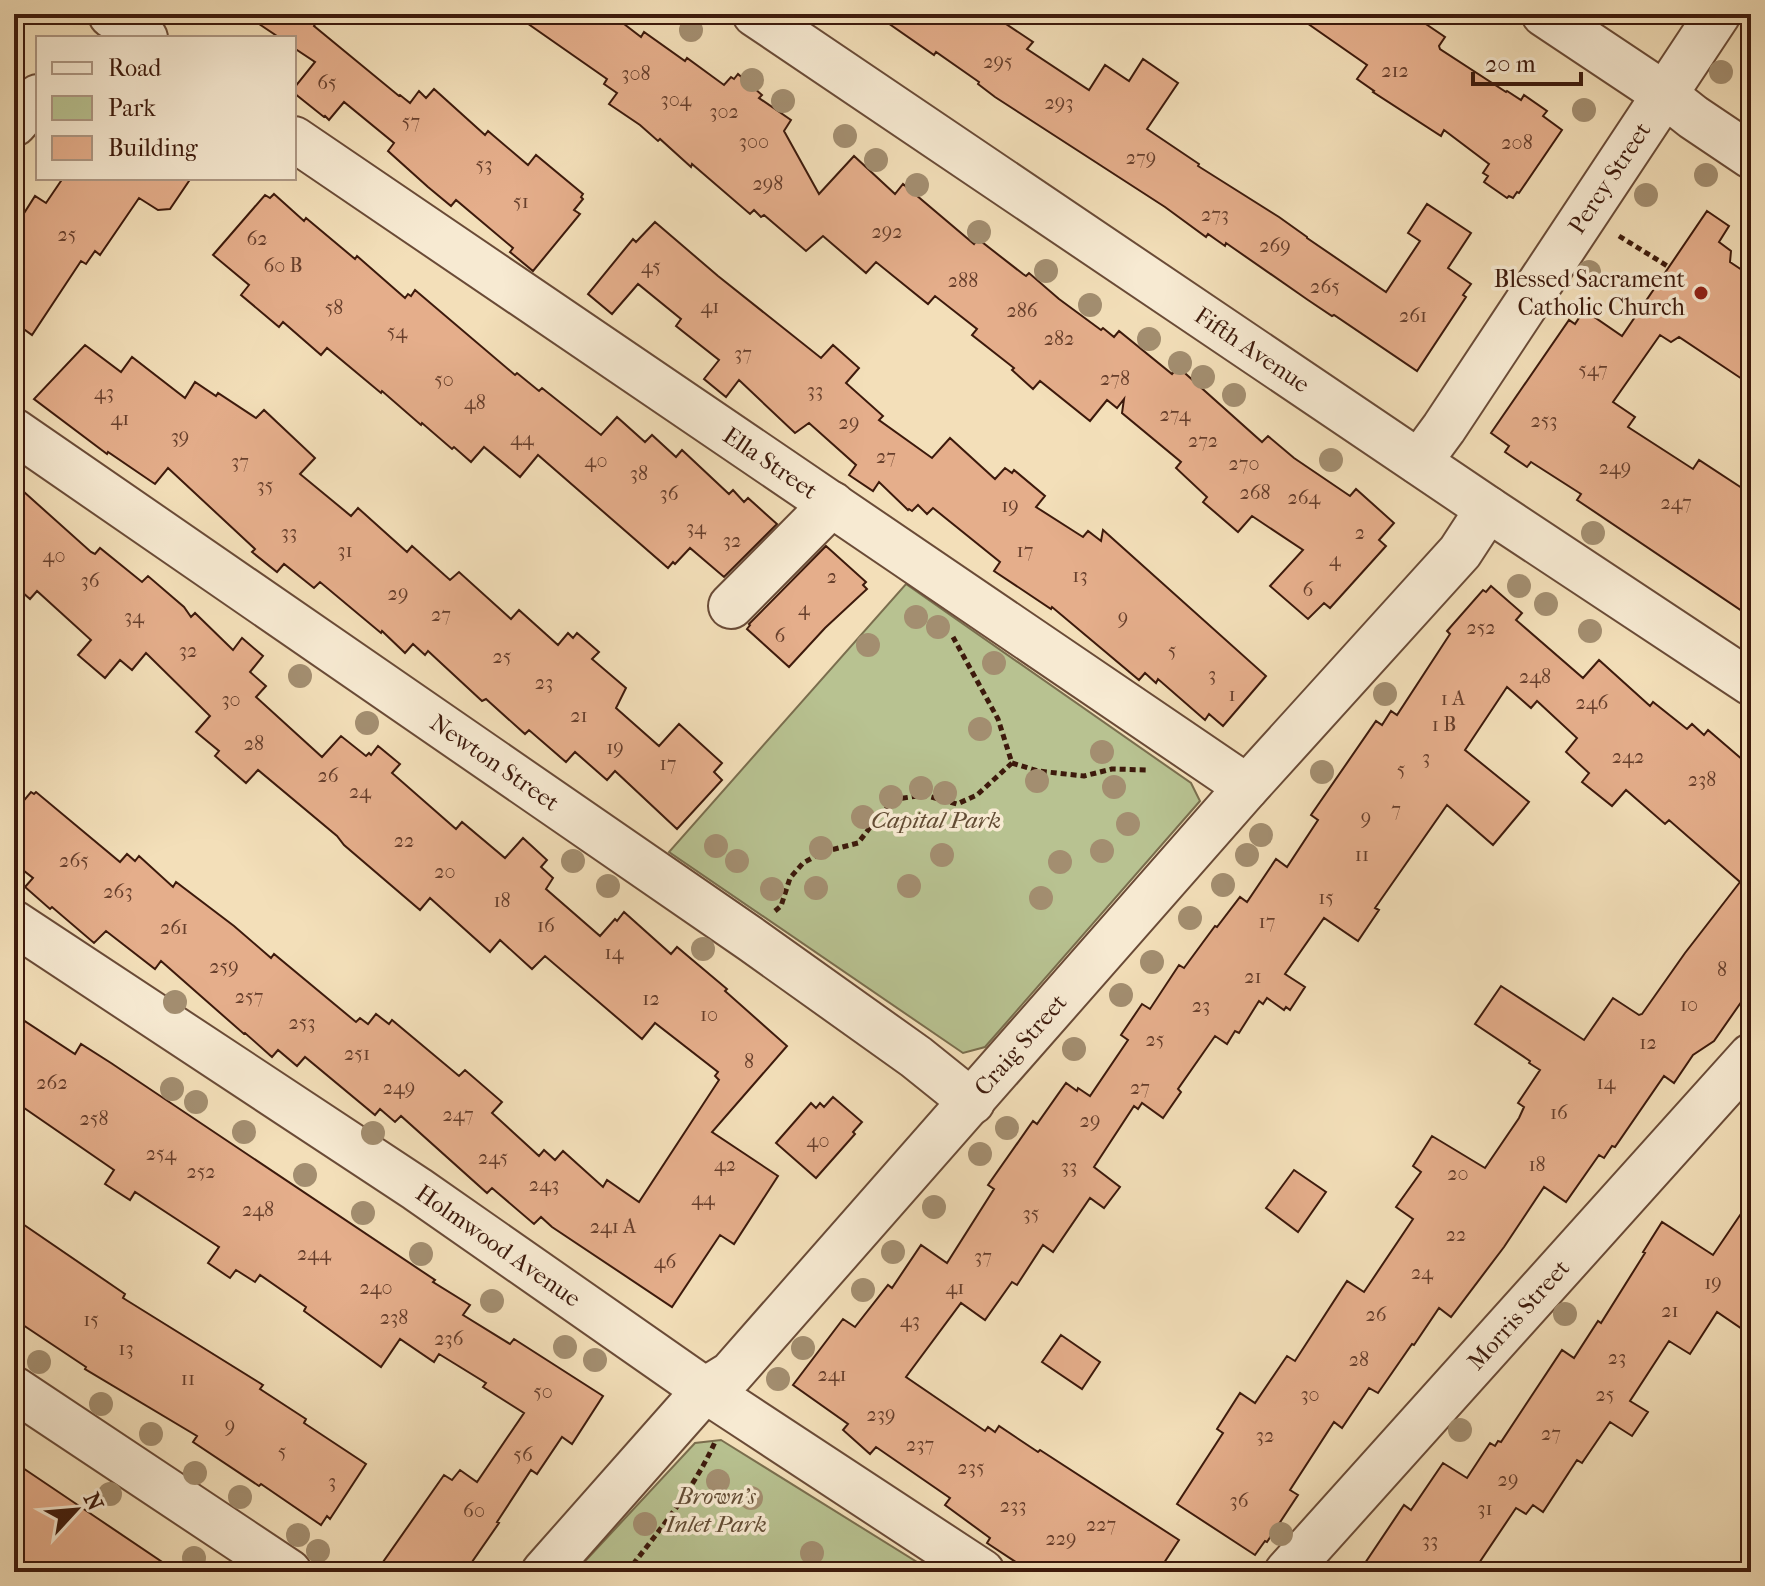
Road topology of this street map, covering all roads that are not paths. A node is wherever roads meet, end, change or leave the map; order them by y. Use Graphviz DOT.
graph roads {
  1 [pos="111,14"];
  2 [pos="755,14"];
  3 [pos="1544,14"];
  4 [pos="1718,14"];
  5 [pos="92,36"];
  6 [pos="142,36"];
  7 [pos="1664,94"];
  8 [pos="36,99"];
  9 [pos="14,124"];
  10 [pos="296,140"];
  11 [pos="1751,156"];
  12 [pos="14,431"];
  13 [pos="1419,462"];
  14 [pos="832,504"];
  15 [pos="1488,509"];
  16 [pos="731,606"];
  17 [pos="1751,683"];
  18 [pos="1247,787"];
  19 [pos="14,923"];
  20 [pos="1751,1056"];
  21 [pos="972,1102"];
  22 [pos="14,1389"];
  23 [pos="705,1390"];
  24 [pos="289,1572"];
  25 [pos="544,1572"];
  26 [pos="982,1572"];
  27 [pos="1287,1572"];
  1 -- 5 [label="street"];
  1 -- 6 [label="street"];
  2 -- 13 [label="street, Fifth Avenue"];
  3 -- 7 [label="street"];
  4 -- 7 [label="street, Percy Street"];
  7 -- 11 [label="street"];
  7 -- 13 [label="street, Percy Street"];
  8 -- 9 [label="street"];
  10 -- 14 [label="street, Ella Street"];
  12 -- 21 [label="street, Newton Street"];
  13 -- 15 [label="street, Fifth Avenue"];
  14 -- 16 [label="street"];
  14 -- 18 [label="street, Ella Street"];
  15 -- 17 [label="street, Fifth Avenue"];
  15 -- 18 [label="street, Craig Street"];
  18 -- 21 [label="street, Craig Street"];
  19 -- 23 [label="street, Holmwood Avenue"];
  20 -- 27 [label="street, Morris Street"];
  21 -- 23 [label="street, Craig Street"];
  22 -- 24 [label="street"];
  23 -- 25 [label="street, Craig Street"];
  23 -- 26 [label="street, Holmwood Avenue"];
}
